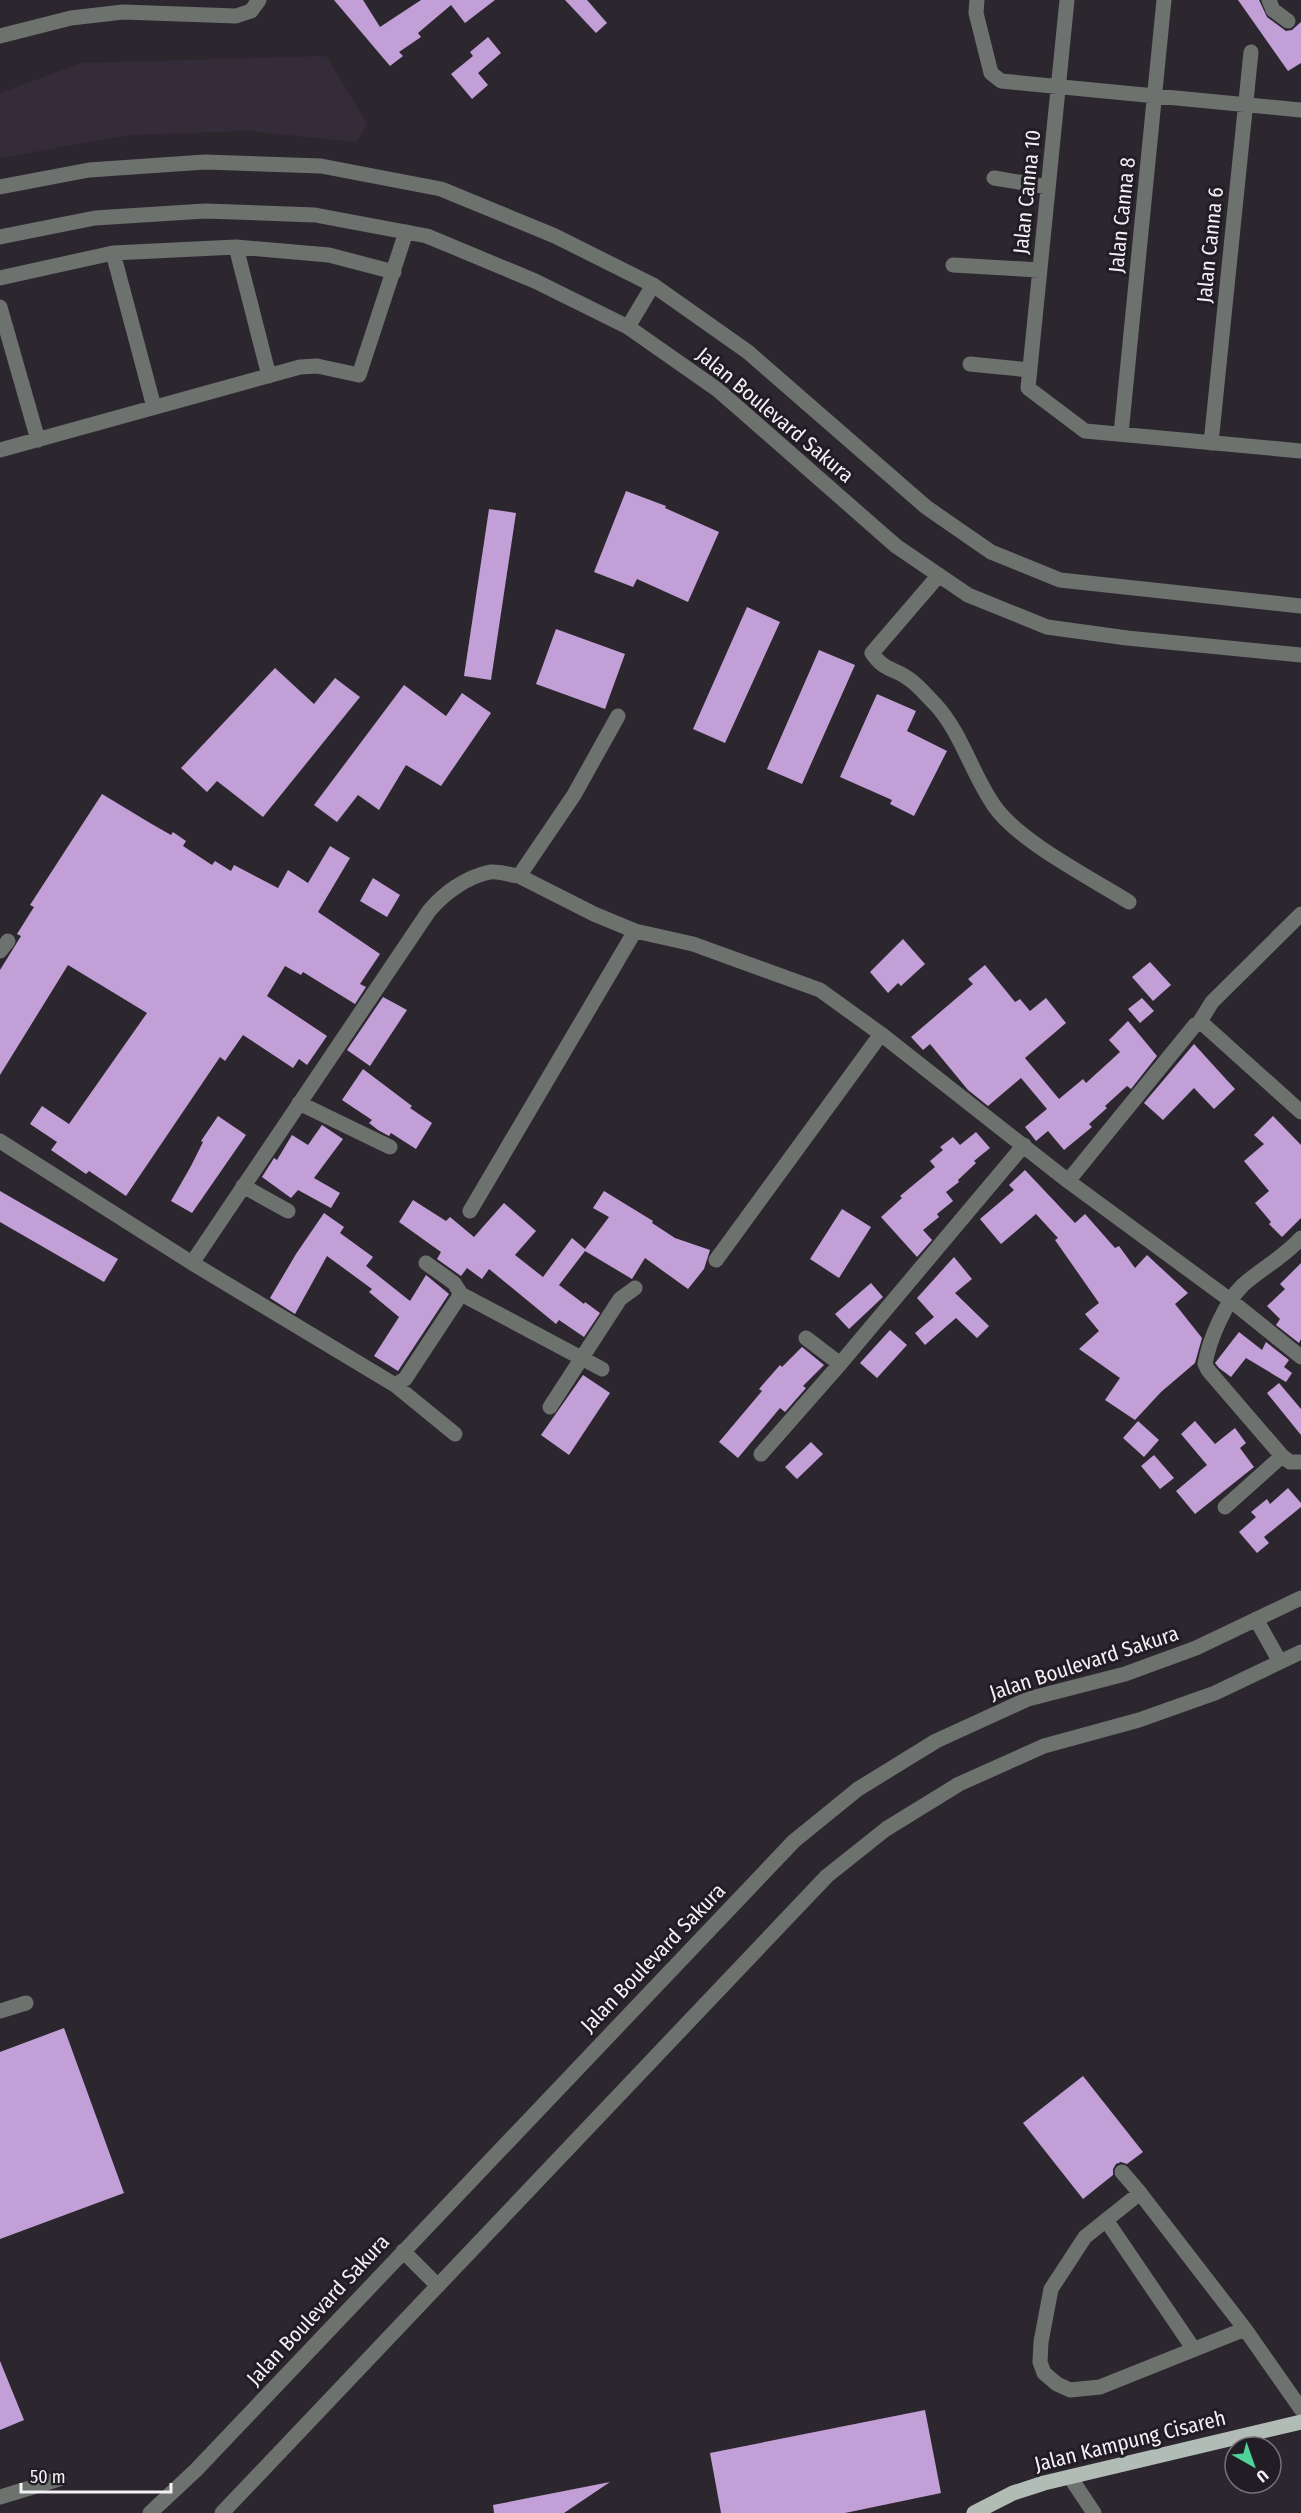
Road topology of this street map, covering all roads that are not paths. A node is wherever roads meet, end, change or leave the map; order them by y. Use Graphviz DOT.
graph roads {
  1 [pos="977,0"];
  2 [pos="1067,0"];
  3 [pos="1164,0"];
  4 [pos="1269,0"];
  5 [pos="255,6"];
  6 [pos="1288,21"];
  7 [pos="0,36"];
  8 [pos="1251,52"];
  9 [pos="1059,86"];
  10 [pos="1155,96"];
  11 [pos="1245,105"];
  12 [pos="1301,110"];
  13 [pos="994,178"];
  14 [pos="0,187"];
  15 [pos="1048,187"];
  16 [pos="406,232"];
  17 [pos="0,237"];
  18 [pos="236,247"];
  19 [pos="113,253"];
  20 [pos="953,265"];
  21 [pos="1040,270"];
  22 [pos="394,272"];
  23 [pos="0,278"];
  24 [pos="653,285"];
  25 [pos="0,307"];
  26 [pos="628,327"];
  27 [pos="970,364"];
  28 [pos="1030,370"];
  29 [pos="269,376"];
  30 [pos="154,407"];
  31 [pos="1121,434"];
  32 [pos="38,440"];
  33 [pos="1211,443"];
  34 [pos="0,450"];
  35 [pos="1301,452"];
  36 [pos="939,575"];
  37 [pos="1301,606"];
  38 [pos="1301,655"];
  39 [pos="618,716"];
  40 [pos="519,876"];
  41 [pos="1129,902"];
  42 [pos="1301,914"];
  43 [pos="635,931"];
  44 [pos="1199,1023"];
  45 [pos="881,1034"];
  46 [pos="299,1103"];
  47 [pos="1301,1112"];
  48 [pos="0,1140"];
  49 [pos="1024,1145"];
  50 [pos="390,1147"];
  51 [pos="1068,1181"];
  52 [pos="243,1186"];
  53 [pos="288,1211"];
  54 [pos="470,1211"];
  55 [pos="1301,1238"];
  56 [pos="716,1260"];
  57 [pos="192,1263"];
  58 [pos="426,1263"];
  59 [pos="635,1288"];
  60 [pos="461,1294"];
  61 [pos="1230,1300"];
  62 [pos="806,1338"];
  63 [pos="582,1356"];
  64 [pos="1301,1357"];
  65 [pos="840,1364"];
  66 [pos="602,1369"];
  67 [pos="395,1385"];
  68 [pos="550,1407"];
  69 [pos="455,1434"];
  70 [pos="761,1454"];
  71 [pos="1282,1456"];
  72 [pos="1301,1462"];
  73 [pos="1225,1506"];
  74 [pos="1301,1598"];
  75 [pos="1257,1619"];
  76 [pos="1301,1652"];
  77 [pos="1280,1662"];
  78 [pos="26,2003"];
  79 [pos="0,2011"];
  80 [pos="1122,2172"];
  81 [pos="1140,2193"];
  82 [pos="1106,2220"];
  83 [pos="404,2251"];
  84 [pos="438,2286"];
  85 [pos="1245,2329"];
  86 [pos="1193,2348"];
  87 [pos="1301,2409"];
  88 [pos="1301,2422"];
  89 [pos="1070,2477"];
  90 [pos="58,2479"];
  91 [pos="0,2497"];
  92 [pos="150,2513"];
  93 [pos="222,2513"];
  94 [pos="974,2513"];
  95 [pos="1094,2513"];
  1 -- 9 [label="street"];
  2 -- 9 [label="street, Jalan Canna 10"];
  3 -- 10 [label="street, Jalan Canna 8"];
  4 -- 6 [label="street"];
  5 -- 7 [label="street"];
  8 -- 11 [label="street, Jalan Canna 6"];
  9 -- 10 [label="street"];
  9 -- 15 [label="street, Jalan Canna 10"];
  10 -- 11 [label="street"];
  10 -- 31 [label="street, Jalan Canna 8"];
  11 -- 12 [label="street"];
  11 -- 33 [label="street, Jalan Canna 6"];
  13 -- 15 [label="street"];
  14 -- 24 [label="street, Jalan Boulevard Sakura"];
  15 -- 21 [label="street, Jalan Canna 10"];
  16 -- 17 [label="street, Jalan Boulevard Sakura"];
  16 -- 22 [label="street"];
  16 -- 26 [label="street, Jalan Boulevard Sakura"];
  18 -- 19 [label="street"];
  18 -- 22 [label="street"];
  18 -- 29 [label="street"];
  19 -- 23 [label="street"];
  19 -- 30 [label="street"];
  20 -- 21 [label="street"];
  21 -- 28 [label="street, Jalan Canna 10"];
  22 -- 29 [label="street"];
  24 -- 26 [label="street"];
  24 -- 37 [label="street, Jalan Boulevard Sakura"];
  25 -- 32 [label="street"];
  26 -- 36 [label="street, Jalan Boulevard Sakura"];
  27 -- 28 [label="street"];
  28 -- 31 [label="street, Jalan Canna 10"];
  29 -- 30 [label="street"];
  30 -- 32 [label="street"];
  31 -- 33 [label="street"];
  32 -- 34 [label="street"];
  33 -- 35 [label="street"];
  36 -- 38 [label="street, Jalan Boulevard Sakura"];
  36 -- 41 [label="street"];
  39 -- 40 [label="street"];
  40 -- 43 [label="street"];
  40 -- 46 [label="street"];
  42 -- 44 [label="street"];
  43 -- 45 [label="street"];
  43 -- 54 [label="street"];
  44 -- 47 [label="street"];
  44 -- 51 [label="street"];
  45 -- 49 [label="street"];
  45 -- 56 [label="street"];
  46 -- 50 [label="street"];
  46 -- 52 [label="street"];
  48 -- 57 [label="street"];
  49 -- 51 [label="street"];
  49 -- 65 [label="street"];
  51 -- 61 [label="street"];
  52 -- 53 [label="street"];
  52 -- 57 [label="street"];
  55 -- 61 [label="street"];
  57 -- 67 [label="street"];
  58 -- 60 [label="street"];
  59 -- 63 [label="street"];
  60 -- 63 [label="street"];
  60 -- 67 [label="street"];
  61 -- 64 [label="street"];
  61 -- 71 [label="street"];
  62 -- 65 [label="street"];
  63 -- 66 [label="street"];
  63 -- 68 [label="street"];
  65 -- 70 [label="street"];
  67 -- 69 [label="street"];
  71 -- 72 [label="street"];
  71 -- 73 [label="street"];
  74 -- 75 [label="street, Jalan Boulevard Sakura"];
  75 -- 77 [label="street"];
  75 -- 83 [label="street, Jalan Boulevard Sakura"];
  76 -- 77 [label="street"];
  77 -- 84 [label="street"];
  78 -- 79 [label="street"];
  80 -- 81 [label="street"];
  81 -- 82 [label="street"];
  81 -- 85 [label="street"];
  82 -- 86 [label="street"];
  82 -- 86 [label="street"];
  83 -- 84 [label="street"];
  83 -- 92 [label="street, Jalan Boulevard Sakura"];
  84 -- 93 [label="street"];
  85 -- 86 [label="street"];
  85 -- 87 [label="street"];
  88 -- 89 [label="main road, Jalan Kampung Cisareh"];
  89 -- 94 [label="main road, Jalan Kampung Cisareh"];
  89 -- 95 [label="street"];
  90 -- 91 [label="street"];
}
